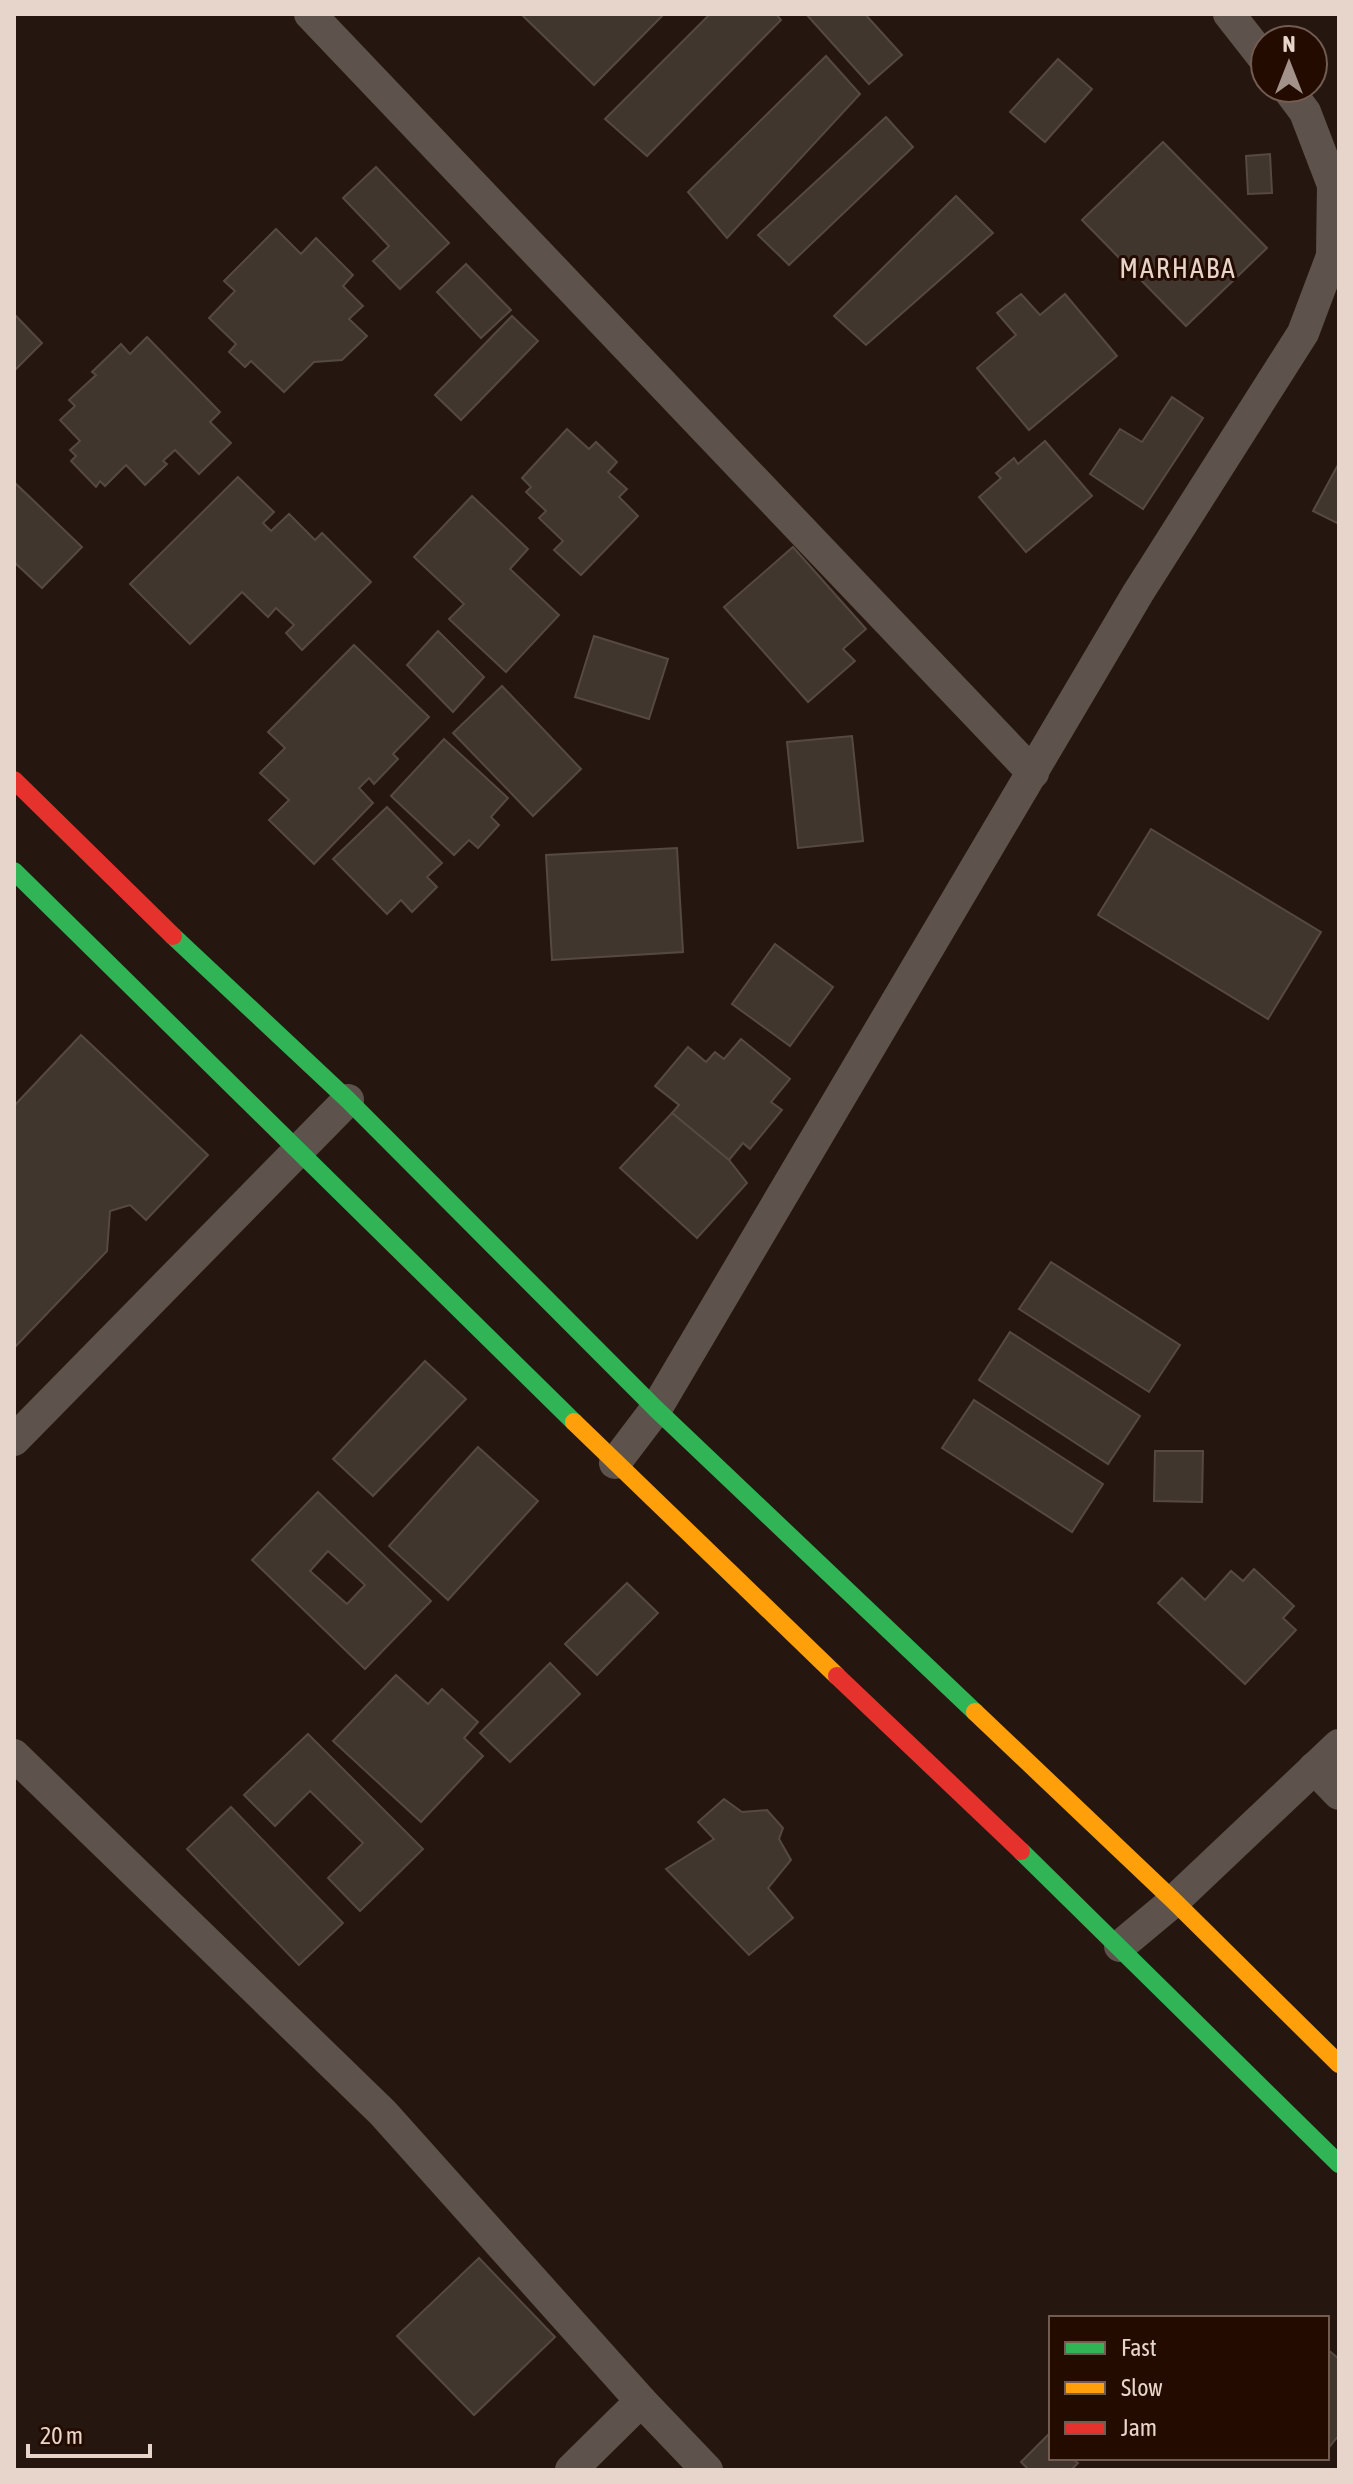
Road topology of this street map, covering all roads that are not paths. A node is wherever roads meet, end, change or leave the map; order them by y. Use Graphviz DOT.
graph roads {
  1 [pos="310,14"];
  2 [pos="1229,14"];
  3 [pos="1249,40"];
  4 [pos="1299,104"];
  5 [pos="1336,187"];
  6 [pos="1033,773"];
  7 [pos="14,780"];
  8 [pos="14,871"];
  9 [pos="348,1100"];
  10 [pos="298,1150"];
  11 [pos="656,1409"];
  12 [pos="14,1440"];
  13 [pos="615,1463"];
  14 [pos="1339,1745"];
  15 [pos="14,1755"];
  16 [pos="1314,1768"];
  17 [pos="1339,1794"];
  18 [pos="1174,1901"];
  19 [pos="1120,1946"];
  20 [pos="1339,2064"];
  21 [pos="1339,2164"];
  22 [pos="641,2401"];
  23 [pos="571,2470"];
  24 [pos="707,2470"];
  1 -- 6 [label="street"];
  2 -- 3 [label="street"];
  4 -- 5 [label="street"];
  5 -- 6 [label="street"];
  6 -- 11 [label="street"];
  7 -- 9 [label="street"];
  8 -- 10 [label="street"];
  9 -- 10 [label="street"];
  9 -- 11 [label="street"];
  10 -- 12 [label="street"];
  10 -- 13 [label="street"];
  11 -- 13 [label="street"];
  11 -- 18 [label="street"];
  13 -- 19 [label="street"];
  14 -- 16 [label="street"];
  15 -- 22 [label="street"];
  16 -- 17 [label="street"];
  16 -- 18 [label="street"];
  18 -- 19 [label="street"];
  18 -- 20 [label="street"];
  19 -- 21 [label="street"];
  22 -- 23 [label="street"];
  22 -- 24 [label="street"];
}
